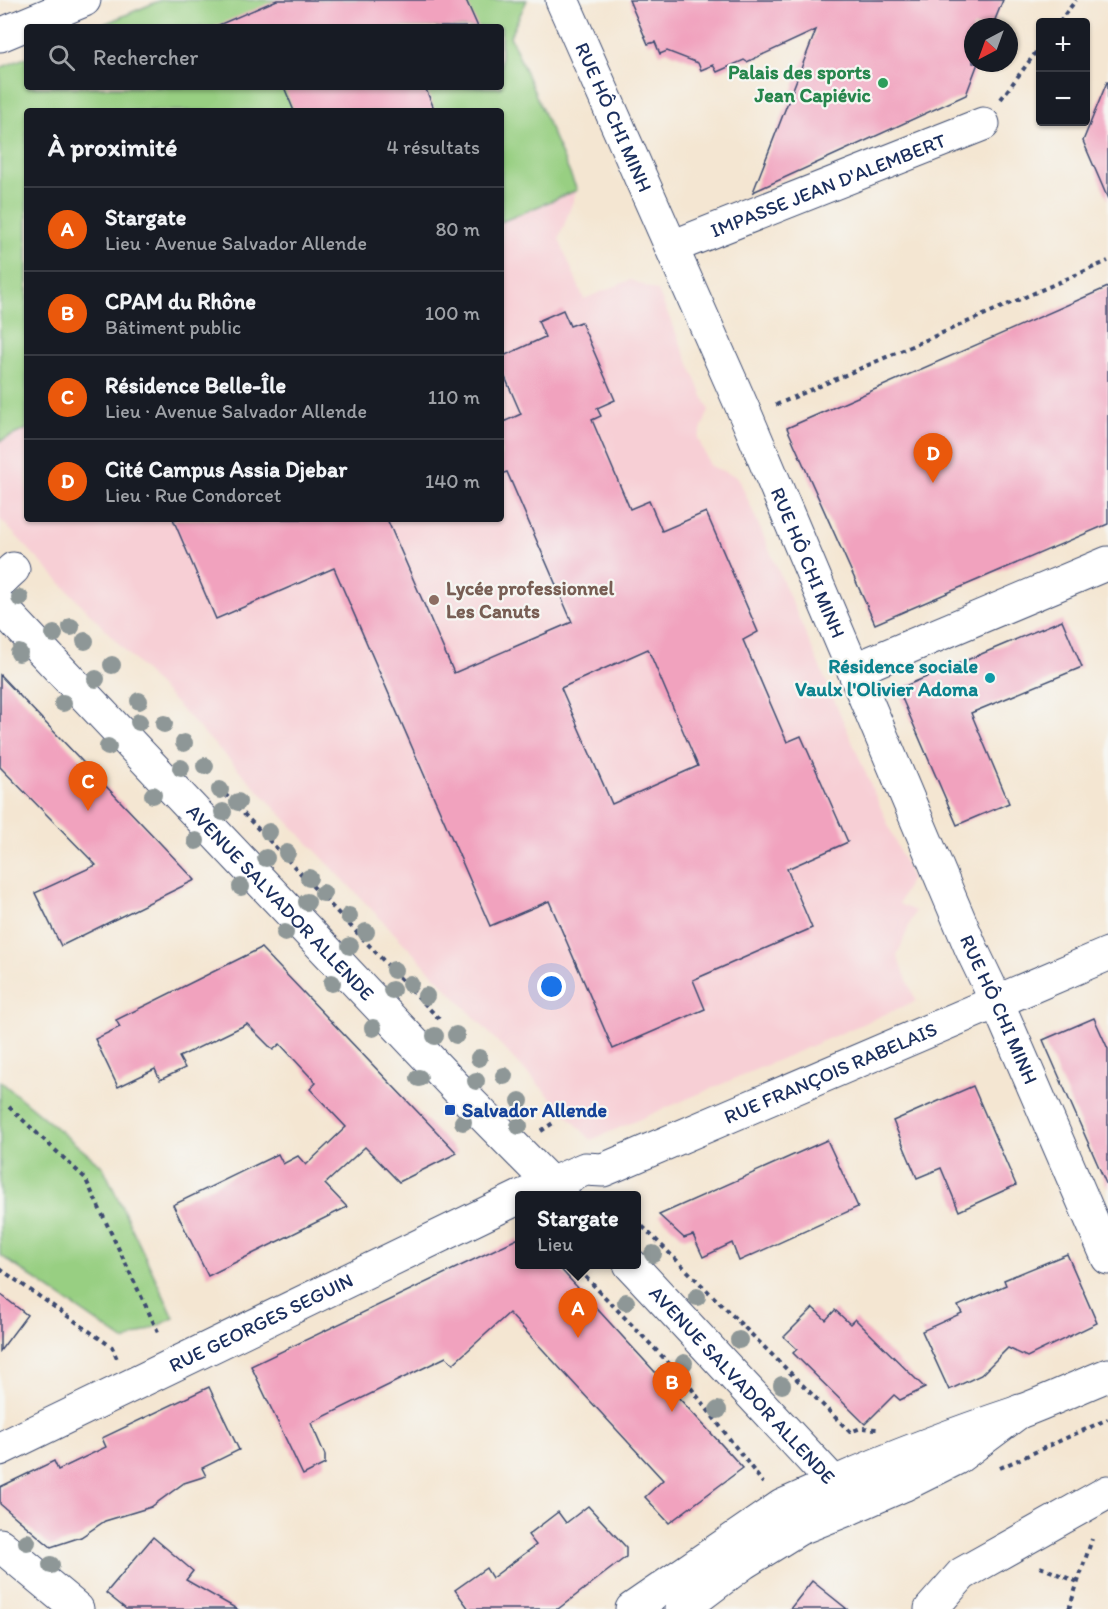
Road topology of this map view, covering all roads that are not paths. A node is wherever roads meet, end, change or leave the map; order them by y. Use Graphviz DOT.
graph roads {
  1 [pos="84,0"];
  2 [pos="562,0"];
  3 [pos="26,24"];
  4 [pos="24,25"];
  5 [pos="0,35"];
  6 [pos="983,124"];
  7 [pos="672,247"];
  8 [pos="1108,563"];
  9 [pos="0,606"];
  10 [pos="854,670"];
  11 [pos="1108,954"];
  12 [pos="997,1002"];
  13 [pos="537,1191"];
  14 [pos="543,1191"];
  15 [pos="515,1204"];
  16 [pos="1108,1258"];
  17 [pos="635,1269"];
  18 [pos="1108,1375"];
  19 [pos="0,1449"];
  20 [pos="1108,1492"];
  21 [pos="841,1496"];
  22 [pos="0,1545"];
  23 [pos="77,1609"];
  24 [pos="632,1609"];
  25 [pos="682,1609"];
  26 [pos="930,1609"];
  1 -- 3 [label="street"];
  2 -- 7 [label="street, RUE HÔ CHI MINH"];
  4 -- 5 [label="street"];
  6 -- 7 [label="street, IMPASSE JEAN D'ALEMBERT"];
  7 -- 10 [label="street, RUE HÔ CHI MINH"];
  8 -- 10 [label="street"];
  9 -- 13 [label="street, AVENUE SALVADOR ALLENDE"];
  10 -- 12 [label="street, RUE HÔ CHI MINH"];
  11 -- 12 [label="street, RUE FRANÇOIS RABELAIS"];
  12 -- 14 [label="street, RUE FRANÇOIS RABELAIS"];
  12 -- 16 [label="street, RUE HÔ CHI MINH"];
  15 -- 19 [label="street, RUE GEORGES SEGUIN"];
  17 -- 21 [label="street, AVENUE SALVADOR ALLENDE"];
  18 -- 21 [label="street"];
  20 -- 26 [label="street"];
  21 -- 24 [label="street"];
  21 -- 25 [label="street"];
  22 -- 23 [label="street"];
}
